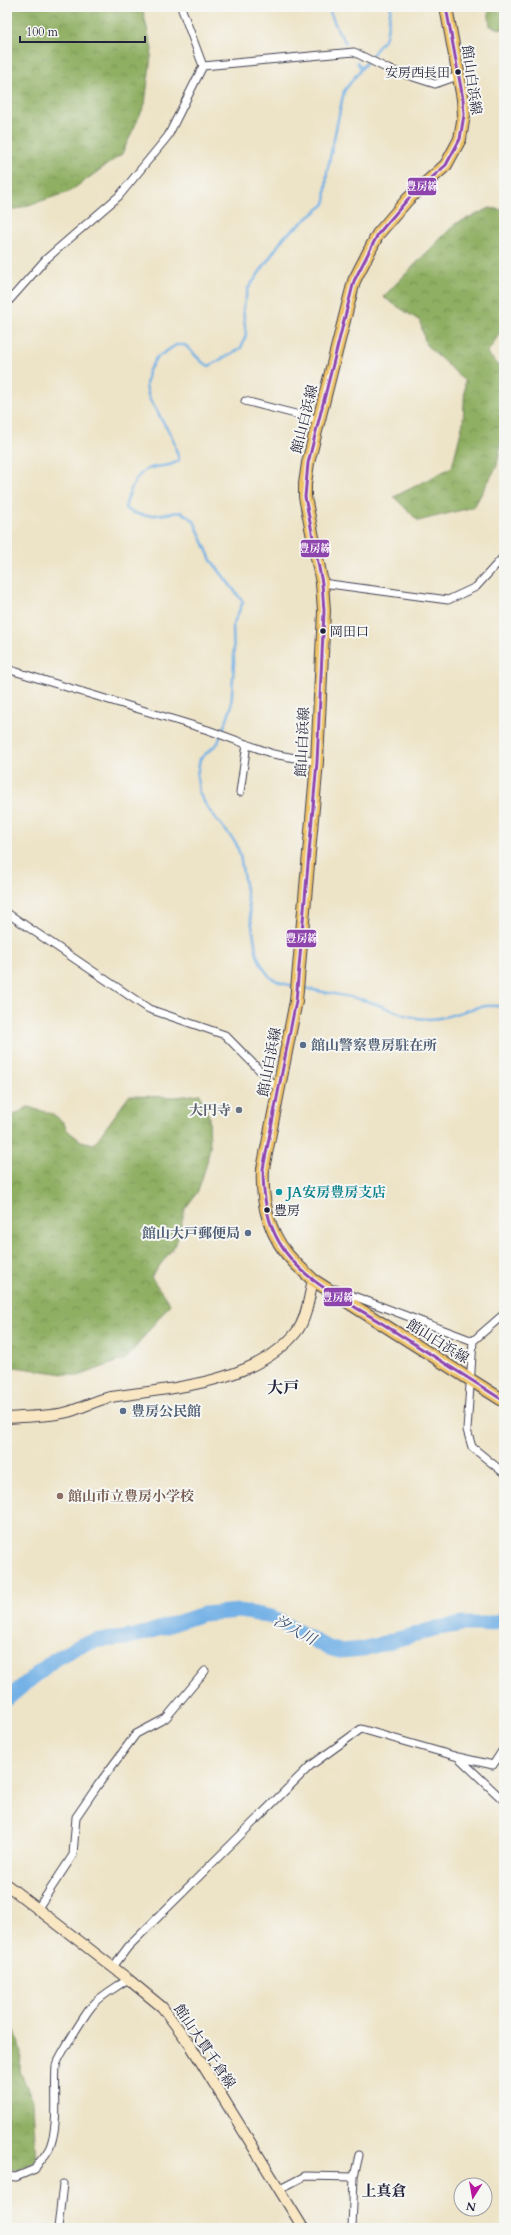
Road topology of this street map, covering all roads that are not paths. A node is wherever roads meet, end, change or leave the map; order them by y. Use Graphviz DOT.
graph roads {
  1 [pos="181,7"];
  2 [pos="446,7"];
  3 [pos="203,66"];
  4 [pos="458,76"];
  5 [pos="7,303"];
  6 [pos="245,401"];
  7 [pos="319,420"];
  8 [pos="504,556"];
  9 [pos="322,583"];
  10 [pos="7,669"];
  11 [pos="247,744"];
  12 [pos="316,762"];
  13 [pos="240,792"];
  14 [pos="7,913"];
  15 [pos="279,1090"];
  16 [pos="313,1280"];
  17 [pos="504,1314"];
  18 [pos="473,1341"];
  19 [pos="470,1379"];
  20 [pos="504,1401"];
  21 [pos="7,1418"];
  22 [pos="504,1473"];
  23 [pos="205,1671"];
  24 [pos="504,1748"];
  25 [pos="458,1757"];
  26 [pos="504,1801"];
  27 [pos="7,1885"];
  28 [pos="38,1908"];
  29 [pos="113,1967"];
  30 [pos="128,1979"];
  31 [pos="359,2155"];
  32 [pos="7,2176"];
  33 [pos="354,2177"];
  34 [pos="63,2184"];
  35 [pos="280,2189"];
  36 [pos="58,2228"];
  37 [pos="303,2228"];
  38 [pos="352,2228"];
  1 -- 3 [label="street"];
  2 -- 4 [label="main road, 館山白浜線"];
  3 -- 4 [label="street"];
  3 -- 5 [label="street"];
  4 -- 7 [label="main road, 館山白浜線"];
  6 -- 7 [label="street"];
  7 -- 9 [label="main road, 館山白浜線"];
  8 -- 9 [label="street"];
  9 -- 12 [label="main road, 館山白浜線"];
  10 -- 11 [label="street"];
  11 -- 12 [label="street"];
  11 -- 13 [label="street"];
  12 -- 15 [label="main road, 館山白浜線"];
  14 -- 15 [label="street"];
  15 -- 16 [label="main road, 館山白浜線"];
  16 -- 18 [label="street"];
  16 -- 19 [label="main road, 館山白浜線"];
  16 -- 21 [label="main road"];
  17 -- 18 [label="street"];
  18 -- 19 [label="street"];
  19 -- 20 [label="main road, 館山白浜線"];
  19 -- 22 [label="street"];
  23 -- 28 [label="street"];
  24 -- 25 [label="street"];
  25 -- 26 [label="street"];
  25 -- 29 [label="street"];
  27 -- 28 [label="main road, 館山大貫千倉線"];
  28 -- 29 [label="main road, 館山大貫千倉線"];
  29 -- 30 [label="main road, 館山大貫千倉線"];
  30 -- 32 [label="street"];
  30 -- 35 [label="main road, 館山大貫千倉線"];
  31 -- 33 [label="street"];
  33 -- 35 [label="street"];
  33 -- 38 [label="street"];
  34 -- 36 [label="street"];
  35 -- 37 [label="main road, 館山大貫千倉線"];
}
